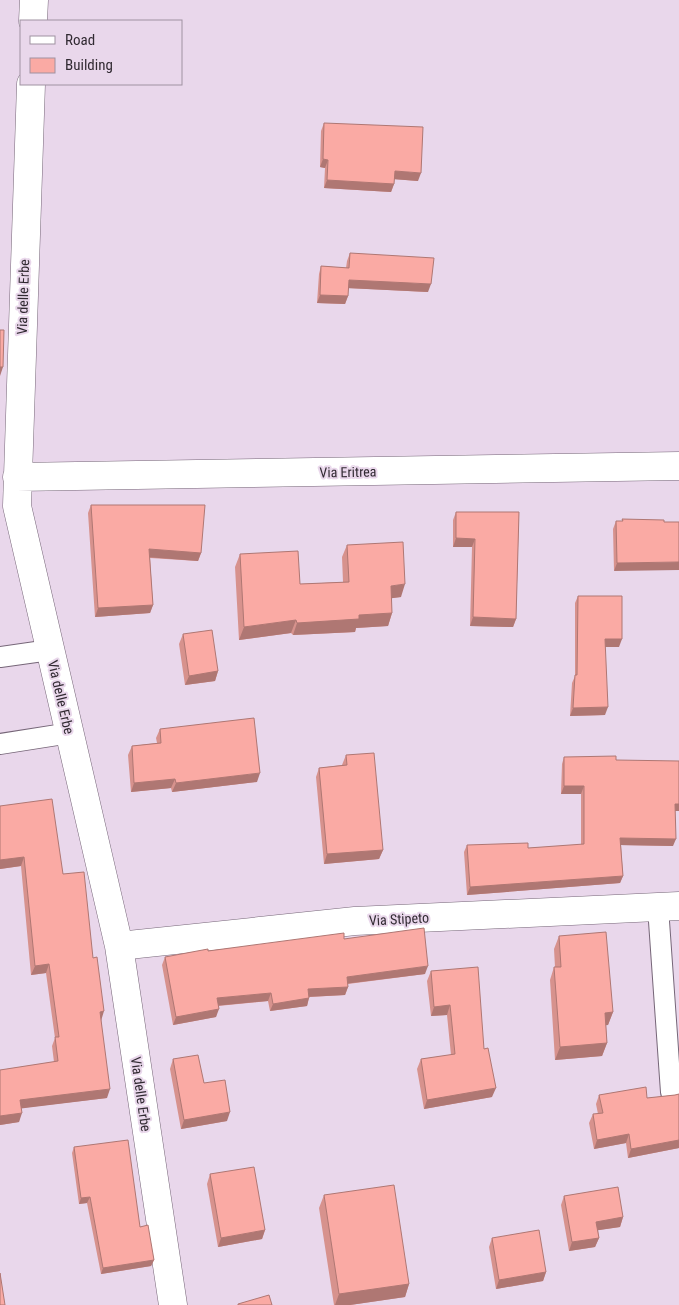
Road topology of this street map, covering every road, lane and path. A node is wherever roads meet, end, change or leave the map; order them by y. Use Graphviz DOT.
graph roads {
  1 [pos="34,0"];
  2 [pos="33,20"];
  3 [pos="31,85"];
  4 [pos="679,466"];
  5 [pos="17,478"];
  6 [pos="50,650"];
  7 [pos="0,657"];
  8 [pos="70,733"];
  9 [pos="0,744"];
  10 [pos="669,907"];
  11 [pos="119,946"];
  12 [pos="671,1092"];
  13 [pos="173,1305"];
  1 -- 2 [label="street"];
  3 -- 5 [label="street, Via delle Erbe"];
  4 -- 5 [label="street, Via Eritrea"];
  5 -- 6 [label="street, Via delle Erbe"];
  6 -- 7 [label="lane"];
  6 -- 8 [label="street, Via delle Erbe"];
  8 -- 9 [label="lane"];
  8 -- 11 [label="street, Via delle Erbe"];
  10 -- 11 [label="street, Via Stipeto"];
  10 -- 12 [label="lane"];
  11 -- 13 [label="street, Via delle Erbe"];
}
